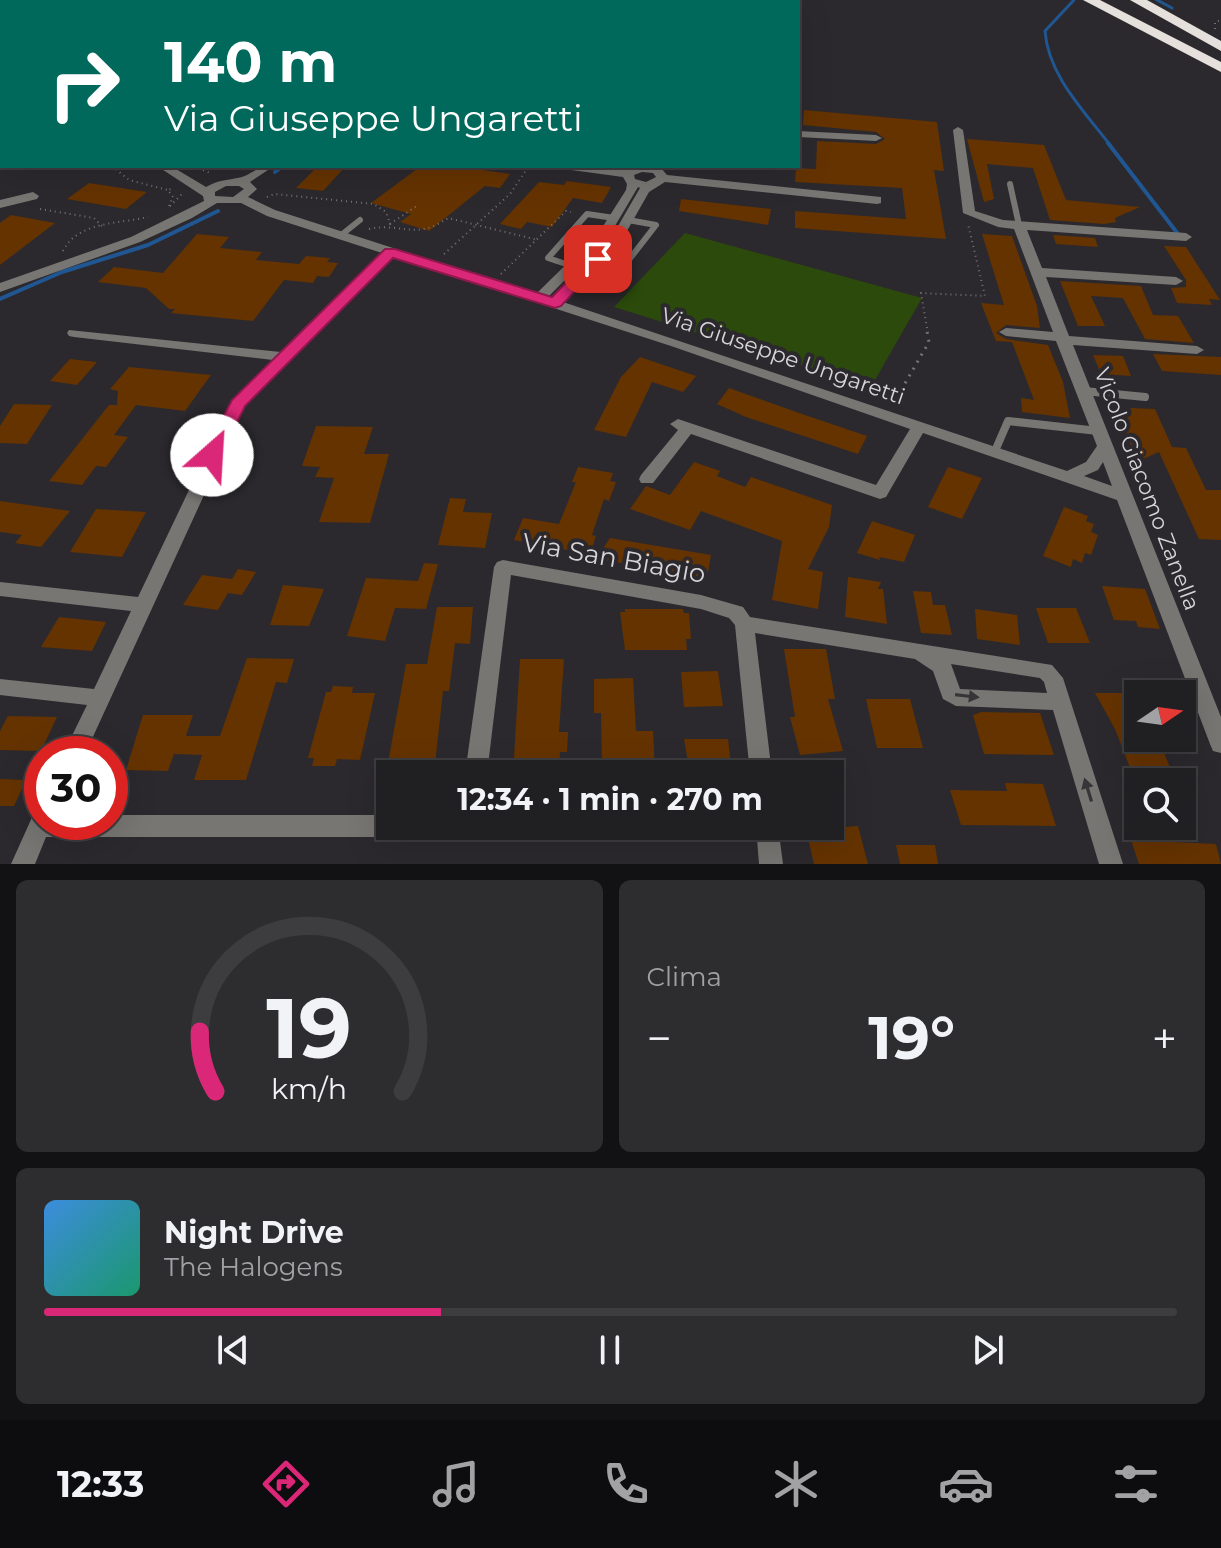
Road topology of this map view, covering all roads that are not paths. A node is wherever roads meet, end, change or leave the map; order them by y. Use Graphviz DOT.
graph roads {
  1 [pos="1090,0"];
  2 [pos="1107,0"];
  3 [pos="1118,0"];
  4 [pos="1137,0"];
  5 [pos="1221,47"];
  6 [pos="1221,54"];
  7 [pos="1221,65"];
  8 [pos="958,130"];
  9 [pos="800,134"];
  10 [pos="876,138"];
  11 [pos="166,168"];
  12 [pos="182,168"];
  13 [pos="265,168"];
  14 [pos="585,168"];
  15 [pos="636,173"];
  16 [pos="659,175"];
  17 [pos="224,182"];
  18 [pos="242,182"];
  19 [pos="1010,184"];
  20 [pos="210,197"];
  21 [pos="34,199"];
  22 [pos="242,199"];
  23 [pos="877,200"];
  24 [pos="0,204"];
  25 [pos="621,219"];
  26 [pos="360,220"];
  27 [pos="1019,225"];
  28 [pos="340,236"];
  29 [pos="1186,237"];
  30 [pos="390,252"];
  31 [pos="579,268"];
  32 [pos="1037,272"];
  33 [pos="1176,281"];
  34 [pos="0,288"];
  35 [pos="539,298"];
  36 [pos="555,303"];
  37 [pos="1006,332"];
  38 [pos="74,333"];
  39 [pos="1062,339"];
  40 [pos="1197,350"];
  41 [pos="282,357"];
  42 [pos="1083,391"];
  43 [pos="1145,397"];
  44 [pos="920,425"];
  45 [pos="1101,439"];
  46 [pos="995,451"];
  47 [pos="1070,476"];
  48 [pos="647,479"];
  49 [pos="1124,496"];
  50 [pos="0,589"];
  51 [pos="143,605"];
  52 [pos="744,624"];
  53 [pos="914,652"];
  54 [pos="0,687"];
  55 [pos="100,698"];
  56 [pos="1060,702"];
  57 [pos="82,736"];
  58 [pos="1221,744"];
  59 [pos="478,760"];
  60 [pos="759,760"];
  61 [pos="128,824"];
  62 [pos="376,825"];
  63 [pos="34,840"];
  64 [pos="768,840"];
  65 [pos="23,864"];
  66 [pos="771,864"];
  67 [pos="1111,864"];
  1 -- 7 [label="highway"];
  2 -- 7 [label="highway"];
  3 -- 6 [label="highway"];
  4 -- 5 [label="highway"];
  8 -- 27 [label="street"];
  9 -- 10 [label="street"];
  11 -- 20 [label="street"];
  12 -- 17 [label="street"];
  13 -- 18 [label="street"];
  14 -- 15 [label="street"];
  15 -- 16 [label="street"];
  15 -- 25 [label="street"];
  16 -- 23 [label="street"];
  16 -- 25 [label="street"];
  17 -- 18 [label="street"];
  17 -- 20 [label="street"];
  18 -- 22 [label="street"];
  19 -- 27 [label="lane"];
  20 -- 22 [label="street"];
  20 -- 34 [label="street"];
  21 -- 24 [label="street"];
  22 -- 28 [label="street, Via Giuseppe Ungaretti"];
  25 -- 31 [label="street"];
  25 -- 31 [label="lane"];
  25 -- 31 [label="lane"];
  26 -- 28 [label="lane"];
  27 -- 29 [label="street"];
  27 -- 32 [label="street, Vicolo Giacomo Zanella"];
  28 -- 30 [label="street, Via Giuseppe Ungaretti"];
  30 -- 35 [label="street, Via Giuseppe Ungaretti"];
  30 -- 41 [label="street"];
  31 -- 35 [label="street"];
  31 -- 36 [label="street"];
  32 -- 33 [label="street"];
  32 -- 39 [label="street, Vicolo Giacomo Zanella"];
  35 -- 36 [label="street, Via Giuseppe Ungaretti"];
  36 -- 44 [label="street, Via Giuseppe Ungaretti"];
  37 -- 39 [label="street, Vicolo Giacomo Zanella"];
  38 -- 41 [label="street"];
  39 -- 40 [label="street, Vicolo Giacomo Zanella"];
  39 -- 42 [label="street, Vicolo Giacomo Zanella"];
  41 -- 51 [label="street"];
  42 -- 43 [label="lane"];
  42 -- 45 [label="street, Vicolo Giacomo Zanella"];
  44 -- 46 [label="street, Via Giuseppe Ungaretti"];
  44 -- 48 [label="street"];
  45 -- 46 [label="lane"];
  45 -- 47 [label="street"];
  45 -- 49 [label="street, Vicolo Giacomo Zanella"];
  46 -- 47 [label="street, Via Giuseppe Ungaretti"];
  47 -- 49 [label="street, Via Giuseppe Ungaretti"];
  49 -- 58 [label="street, Vicolo Giacomo Zanella"];
  50 -- 51 [label="street"];
  51 -- 55 [label="street"];
  52 -- 53 [label="street, Via San Biagio"];
  52 -- 59 [label="street, Via San Biagio"];
  52 -- 60 [label="street"];
  53 -- 56 [label="street, Via San Biagio"];
  53 -- 56 [label="street, Via San Biagio, one-way"];
  54 -- 55 [label="street"];
  55 -- 57 [label="street"];
  67 -- 56 [label="street, Via San Biagio, one-way"];
  61 -- 62 [label="street"];
  63 -- 65 [label="street"];
  64 -- 66 [label="street"];
}
